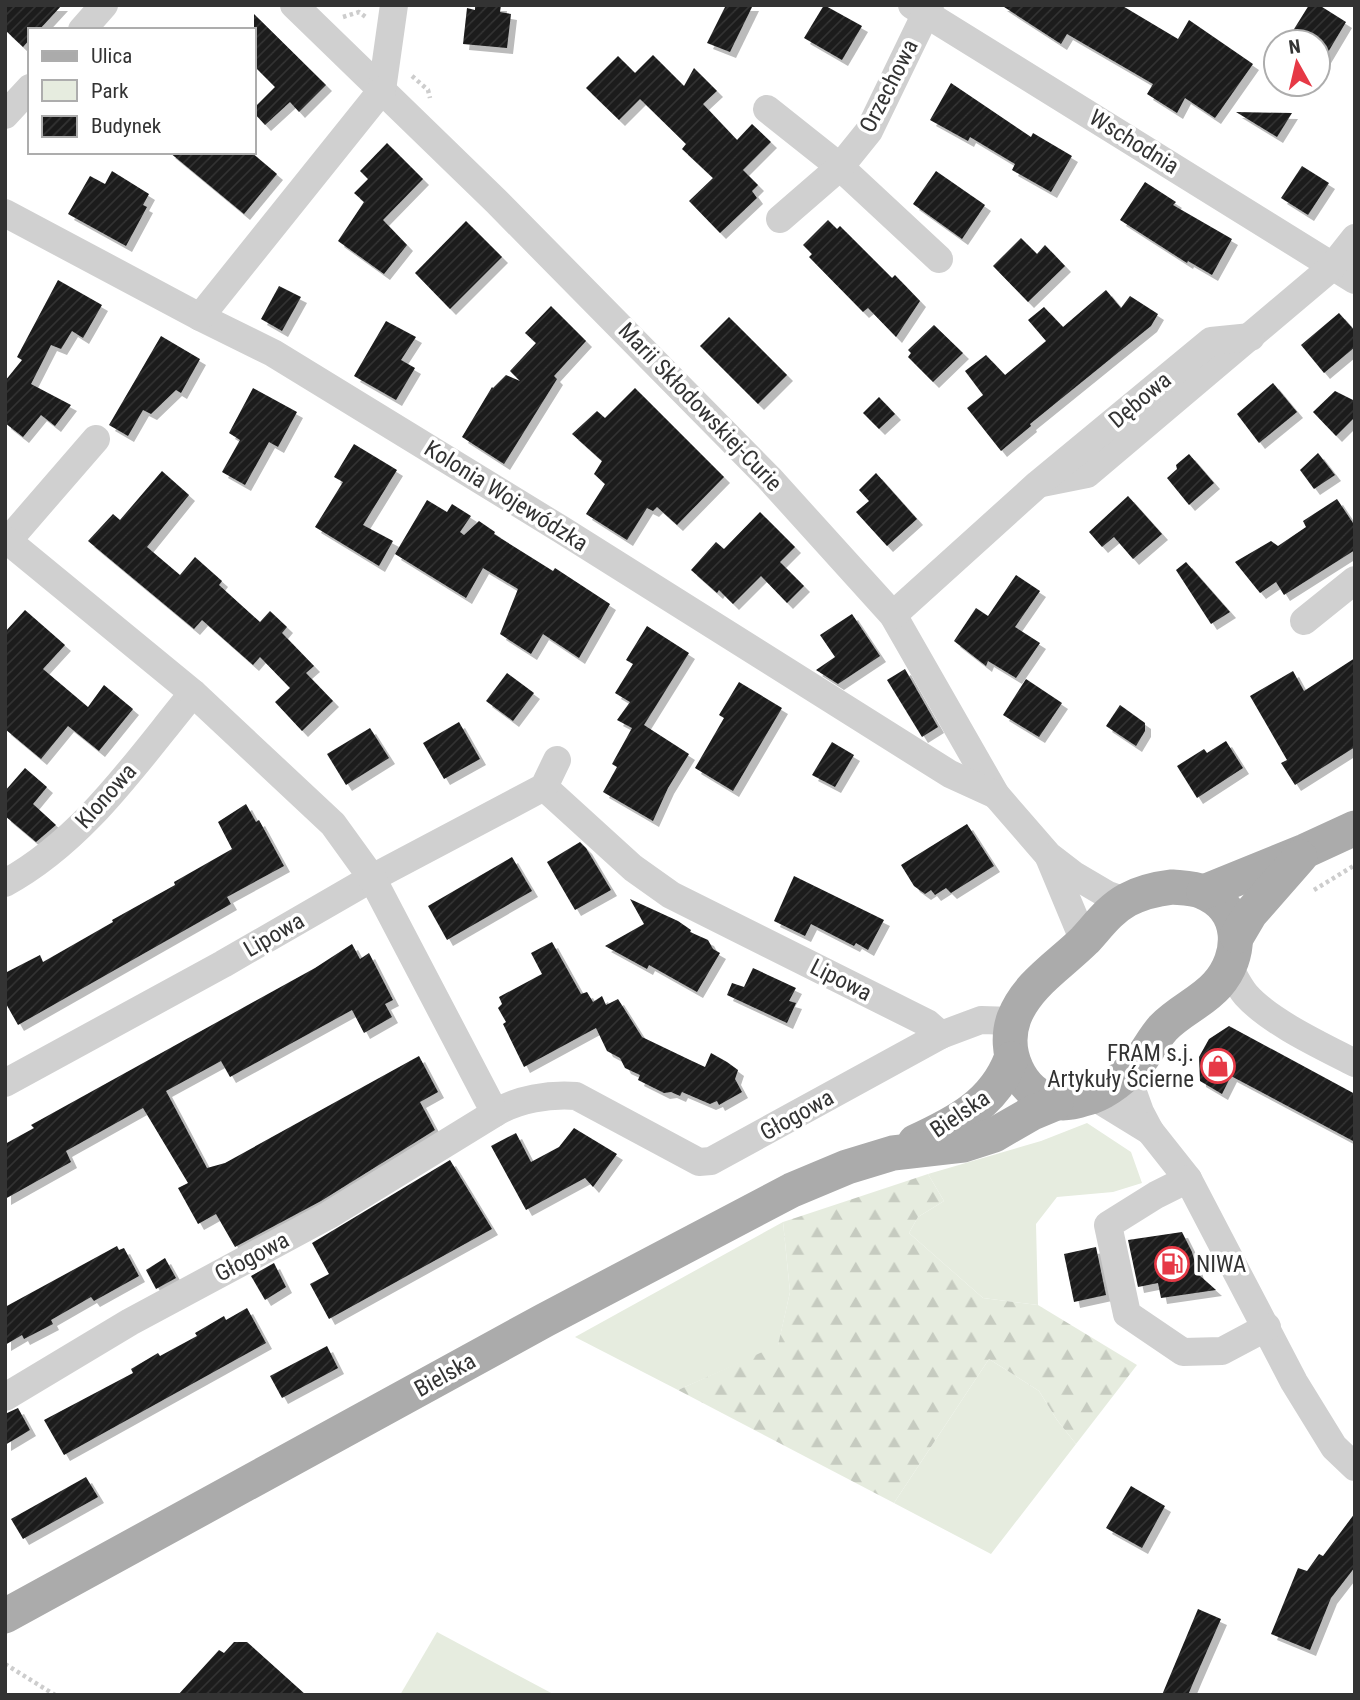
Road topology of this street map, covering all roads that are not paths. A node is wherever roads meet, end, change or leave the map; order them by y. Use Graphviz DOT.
graph roads {
  1 [pos="104,5"];
  2 [pos="294,5"];
  3 [pos="394,5"];
  4 [pos="923,8"];
  5 [pos="84,28"];
  6 [pos="28,90"];
  7 [pos="382,90"];
  8 [pos="767,109"];
  9 [pos="5,115"];
  10 [pos="840,167"];
  11 [pos="5,213"];
  12 [pos="780,219"];
  13 [pos="1355,238"];
  14 [pos="939,259"];
  15 [pos="1343,273"];
  16 [pos="200,317"];
  17 [pos="96,439"];
  18 [pos="7,543"];
  19 [pos="1355,580"];
  20 [pos="893,615"];
  21 [pos="1304,621"];
  22 [pos="193,693"];
  23 [pos="557,760"];
  24 [pos="544,787"];
  25 [pos="996,795"];
  26 [pos="1355,828"];
  27 [pos="1306,850"];
  28 [pos="1048,855"];
  29 [pos="372,878"];
  30 [pos="5,883"];
  31 [pos="1204,892"];
  32 [pos="1125,901"];
  33 [pos="1084,941"];
  34 [pos="1233,951"];
  35 [pos="1205,996"];
  36 [pos="1257,1006"];
  37 [pos="1013,1021"];
  38 [pos="941,1035"];
  39 [pos="1012,1059"];
  40 [pos="1355,1063"];
  41 [pos="1126,1073"];
  42 [pos="6,1081"];
  43 [pos="1093,1096"];
  44 [pos="1056,1103"];
  45 [pos="495,1112"];
  46 [pos="1150,1131"];
  47 [pos="892,1153"];
  48 [pos="1188,1179"];
  49 [pos="1267,1327"];
  50 [pos="5,1396"];
  51 [pos="1355,1467"];
  52 [pos="5,1616"];
  1 -- 5 [label="street"];
  2 -- 7 [label="street, Marii Skłodowskiej-Curie"];
  3 -- 7 [label="street"];
  4 -- 10 [label="street, Orzechowa"];
  4 -- 15 [label="street, Wschodnia"];
  6 -- 9 [label="street"];
  7 -- 16 [label="street"];
  7 -- 20 [label="street, Marii Skłodowskiej-Curie"];
  8 -- 10 [label="street"];
  10 -- 12 [label="street, Orzechowa"];
  10 -- 14 [label="street"];
  11 -- 16 [label="street, Kolonia Wojewódzka"];
  13 -- 15 [label="street, Dębowa"];
  15 -- 20 [label="street, Dębowa"];
  16 -- 25 [label="street, Kolonia Wojewódzka"];
  17 -- 18 [label="street"];
  18 -- 22 [label="street"];
  19 -- 21 [label="street"];
  20 -- 25 [label="street, Marii Skłodowskiej-Curie"];
  22 -- 29 [label="street"];
  22 -- 30 [label="street, Klonowa"];
  23 -- 24 [label="street"];
  24 -- 29 [label="street, Lipowa"];
  24 -- 38 [label="street, Lipowa"];
  25 -- 28 [label="street, Marii Skłodowskiej-Curie"];
  26 -- 27 [label="main road"];
  27 -- 31 [label="main road"];
  27 -- 34 [label="main road"];
  28 -- 32 [label="street, Marii Skłodowskiej-Curie"];
  28 -- 33 [label="street, Marii Skłodowskiej-Curie"];
  29 -- 42 [label="street, Lipowa"];
  29 -- 45 [label="street"];
  31 -- 32 [label="main road"];
  31 -- 34 [label="main road"];
  32 -- 33 [label="main road"];
  33 -- 37 [label="main road"];
  34 -- 35 [label="main road"];
  34 -- 36 [label="street"];
  35 -- 36 [label="street"];
  35 -- 41 [label="main road"];
  36 -- 40 [label="street"];
  37 -- 38 [label="street"];
  37 -- 39 [label="main road"];
  38 -- 45 [label="street, Głogowa"];
  39 -- 44 [label="main road"];
  39 -- 47 [label="main road, Bielska"];
  41 -- 43 [label="main road"];
  41 -- 46 [label="street"];
  43 -- 44 [label="main road, Bielska"];
  43 -- 46 [label="street"];
  44 -- 47 [label="main road, Bielska"];
  45 -- 50 [label="street, Głogowa"];
  46 -- 48 [label="street"];
  47 -- 52 [label="main road, Bielska"];
  48 -- 49 [label="street"];
  48 -- 49 [label="street"];
  49 -- 51 [label="street"];
}
